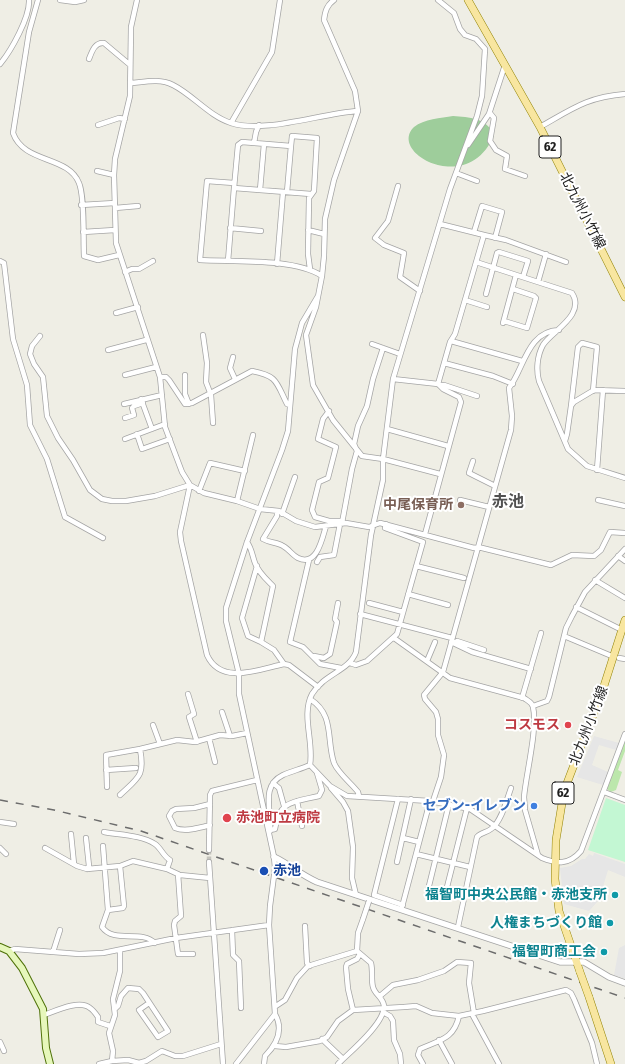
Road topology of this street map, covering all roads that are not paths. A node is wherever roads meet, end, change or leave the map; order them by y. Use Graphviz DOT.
graph roads {
  1 [pos="29,0"];
  2 [pos="38,0"];
  3 [pos="60,0"];
  4 [pos="84,0"];
  5 [pos="137,0"];
  6 [pos="280,0"];
  7 [pos="334,0"];
  8 [pos="438,0"];
  9 [pos="468,0"];
  10 [pos="89,59"];
  11 [pos="0,64"];
  12 [pos="130,64"];
  13 [pos="506,64"];
  14 [pos="131,83"];
  15 [pos="625,94"];
  16 [pos="358,111"];
  17 [pos="490,113"];
  18 [pos="125,119"];
  19 [pos="231,123"];
  20 [pos="98,125"];
  21 [pos="259,125"];
  22 [pos="540,127"];
  23 [pos="254,143"];
  24 [pos="264,144"];
  25 [pos="291,146"];
  26 [pos="466,148"];
  27 [pos="97,171"];
  28 [pos="456,173"];
  29 [pos="114,175"];
  30 [pos="525,176"];
  31 [pos="477,181"];
  32 [pos="234,185"];
  33 [pos="398,186"];
  34 [pos="260,190"];
  35 [pos="285,192"];
  36 [pos="311,194"];
  37 [pos="82,204"];
  38 [pos="115,206"];
  39 [pos="138,206"];
  40 [pos="440,224"];
  41 [pos="230,228"];
  42 [pos="115,230"];
  43 [pos="308,230"];
  44 [pos="261,231"];
  45 [pos="83,232"];
  46 [pos="474,232"];
  47 [pos="324,234"];
  48 [pos="484,235"];
  49 [pos="495,238"];
  50 [pos="546,254"];
  51 [pos="119,255"];
  52 [pos="0,261"];
  53 [pos="153,261"];
  54 [pos="228,262"];
  55 [pos="476,262"];
  56 [pos="566,262"];
  57 [pos="277,264"];
  58 [pos="493,267"];
  59 [pos="310,269"];
  60 [pos="125,272"];
  61 [pos="516,275"];
  62 [pos="322,276"];
  63 [pos="523,277"];
  64 [pos="538,282"];
  65 [pos="513,290"];
  66 [pos="420,291"];
  67 [pos="486,294"];
  68 [pos="318,296"];
  69 [pos="625,297"];
  70 [pos="465,300"];
  71 [pos="138,307"];
  72 [pos="487,307"];
  73 [pos="116,314"];
  74 [pos="560,330"];
  75 [pos="203,335"];
  76 [pos="40,336"];
  77 [pos="146,340"];
  78 [pos="451,341"];
  79 [pos="372,344"];
  80 [pos="383,348"];
  81 [pos="108,350"];
  82 [pos="400,354"];
  83 [pos="233,357"];
  84 [pos="522,361"];
  85 [pos="444,363"];
  86 [pos="156,367"];
  87 [pos="125,375"];
  88 [pos="185,376"];
  89 [pos="160,377"];
  90 [pos="235,379"];
  91 [pos="393,379"];
  92 [pos="513,384"];
  93 [pos="439,385"];
  94 [pos="603,390"];
  95 [pos="593,391"];
  96 [pos="210,392"];
  97 [pos="625,392"];
  98 [pos="162,395"];
  99 [pos="477,396"];
  100 [pos="142,401"];
  101 [pos="124,404"];
  102 [pos="189,404"];
  103 [pos="290,406"];
  104 [pos="571,406"];
  105 [pos="328,411"];
  106 [pos="125,418"];
  107 [pos="213,423"];
  108 [pos="165,424"];
  109 [pos="152,429"];
  110 [pos="387,429"];
  111 [pos="137,434"];
  112 [pos="253,435"];
  113 [pos="125,439"];
  114 [pos="170,439"];
  115 [pos="565,441"];
  116 [pos="448,446"];
  117 [pos="357,451"];
  118 [pos="383,459"];
  119 [pos="473,461"];
  120 [pos="597,470"];
  121 [pos="245,471"];
  122 [pos="440,474"];
  123 [pos="295,477"];
  124 [pos="625,478"];
  125 [pos="190,484"];
  126 [pos="495,486"];
  127 [pos="199,491"];
  128 [pos="460,500"];
  129 [pos="598,500"];
  130 [pos="237,501"];
  131 [pos="625,506"];
  132 [pos="489,508"];
  133 [pos="260,509"];
  134 [pos="277,511"];
  135 [pos="282,514"];
  136 [pos="341,523"];
  137 [pos="374,524"];
  138 [pos="386,524"];
  139 [pos="326,526"];
  140 [pos="625,533"];
  141 [pos="425,534"];
  142 [pos="102,538"];
  143 [pos="247,542"];
  144 [pos="478,547"];
  145 [pos="625,549"];
  146 [pos="618,556"];
  147 [pos="309,560"];
  148 [pos="625,561"];
  149 [pos="317,562"];
  150 [pos="257,566"];
  151 [pos="416,566"];
  152 [pos="464,578"];
  153 [pos="595,580"];
  154 [pos="408,594"];
  155 [pos="625,598"];
  156 [pos="369,603"];
  157 [pos="338,604"];
  158 [pos="448,605"];
  159 [pos="576,607"];
  160 [pos="403,612"];
  161 [pos="360,614"];
  162 [pos="625,620"];
  163 [pos="399,625"];
  164 [pos="622,630"];
  165 [pos="541,633"];
  166 [pos="564,636"];
  167 [pos="394,638"];
  168 [pos="452,641"];
  169 [pos="261,642"];
  170 [pos="435,642"];
  171 [pos="484,650"];
  172 [pos="313,656"];
  173 [pos="617,657"];
  174 [pos="625,659"];
  175 [pos="427,661"];
  176 [pos="350,663"];
  177 [pos="284,664"];
  178 [pos="341,668"];
  179 [pos="531,669"];
  180 [pos="443,672"];
  181 [pos="239,674"];
  182 [pos="318,687"];
  183 [pos="188,694"];
  184 [pos="522,698"];
  185 [pos="310,699"];
  186 [pos="533,706"];
  187 [pos="222,712"];
  188 [pos="153,725"];
  189 [pos="247,733"];
  190 [pos="625,734"];
  191 [pos="230,736"];
  192 [pos="209,738"];
  193 [pos="197,742"];
  194 [pos="160,744"];
  195 [pos="140,749"];
  196 [pos="216,762"];
  197 [pos="310,765"];
  198 [pos="136,768"];
  199 [pos="106,770"];
  200 [pos="317,773"];
  201 [pos="257,780"];
  202 [pos="273,783"];
  203 [pos="330,786"];
  204 [pos="107,787"];
  205 [pos="511,788"];
  206 [pos="604,792"];
  207 [pos="120,795"];
  208 [pos="359,796"];
  209 [pos="398,799"];
  210 [pos="411,800"];
  211 [pos="625,800"];
  212 [pos="297,801"];
  213 [pos="432,801"];
  214 [pos="210,804"];
  215 [pos="449,804"];
  216 [pos="284,806"];
  217 [pos="467,808"];
  218 [pos="0,822"];
  219 [pos="14,824"];
  220 [pos="210,825"];
  221 [pos="495,825"];
  222 [pos="302,826"];
  223 [pos="104,832"];
  224 [pos="270,832"];
  225 [pos="71,834"];
  226 [pos="86,838"];
  227 [pos="403,838"];
  228 [pos="419,842"];
  229 [pos="103,846"];
  230 [pos="0,848"];
  231 [pos="46,848"];
  232 [pos="209,850"];
  233 [pos="6,854"];
  234 [pos="416,854"];
  235 [pos="538,855"];
  236 [pos="274,857"];
  237 [pos="435,859"];
  238 [pos="210,862"];
  239 [pos="397,862"];
  240 [pos="453,863"];
  241 [pos="555,863"];
  242 [pos="74,864"];
  243 [pos="120,866"];
  244 [pos="470,867"];
  245 [pos="105,868"];
  246 [pos="167,868"];
  247 [pos="87,869"];
  248 [pos="178,874"];
  249 [pos="210,878"];
  250 [pos="446,891"];
  251 [pos="356,894"];
  252 [pos="427,894"];
  253 [pos="370,900"];
  254 [pos="402,907"];
  255 [pos="108,910"];
  256 [pos="269,925"];
  257 [pos="305,926"];
  258 [pos="458,928"];
  259 [pos="60,930"];
  260 [pos="232,930"];
  261 [pos="214,932"];
  262 [pos="176,938"];
  263 [pos="155,943"];
  264 [pos="0,947"];
  265 [pos="120,950"];
  266 [pos="9,951"];
  267 [pos="53,952"];
  268 [pos="359,952"];
  269 [pos="193,954"];
  270 [pos="576,963"];
  271 [pos="310,966"];
  272 [pos="625,983"];
  273 [pos="380,996"];
  274 [pos="149,1003"];
  275 [pos="276,1006"];
  276 [pos="241,1008"];
  277 [pos="115,1009"];
  278 [pos="353,1010"];
  279 [pos="383,1010"];
  280 [pos="473,1013"];
  281 [pos="275,1014"];
  282 [pos="44,1015"];
  283 [pos="459,1016"];
  284 [pos="110,1026"];
  285 [pos="322,1039"];
  286 [pos="439,1040"];
  287 [pos="0,1042"];
  288 [pos="221,1044"];
  289 [pos="275,1046"];
  290 [pos="4,1051"];
  291 [pos="343,1059"];
  292 [pos="112,1061"];
  293 [pos="106,1063"];
  294 [pos="50,1064"];
  295 [pos="99,1064"];
  296 [pos="223,1064"];
  297 [pos="236,1064"];
  298 [pos="264,1064"];
  299 [pos="338,1064"];
  300 [pos="401,1064"];
  301 [pos="423,1064"];
  302 [pos="452,1064"];
  303 [pos="498,1064"];
  304 [pos="597,1064"];
  305 [pos="611,1064"];
  1 -- 11 [label="street"];
  2 -- 37 [label="street"];
  3 -- 4 [label="street"];
  5 -- 12 [label="street"];
  6 -- 19 [label="street"];
  7 -- 16 [label="street"];
  8 -- 26 [label="street"];
  9 -- 13 [label="main road, 北九州小竹線 / 62"];
  10 -- 12 [label="street"];
  12 -- 14 [label="street"];
  13 -- 17 [label="street"];
  13 -- 22 [label="main road, 北九州小竹線 / 62"];
  14 -- 18 [label="street"];
  14 -- 19 [label="street"];
  15 -- 22 [label="street"];
  16 -- 21 [label="street"];
  16 -- 47 [label="street"];
  17 -- 26 [label="street"];
  17 -- 30 [label="street"];
  18 -- 20 [label="street"];
  18 -- 29 [label="street"];
  19 -- 21 [label="street"];
  21 -- 23 [label="street"];
  22 -- 69 [label="main road, 北九州小竹線 / 62"];
  23 -- 24 [label="street"];
  23 -- 32 [label="street"];
  24 -- 25 [label="street"];
  24 -- 34 [label="street"];
  25 -- 35 [label="street"];
  25 -- 36 [label="street"];
  26 -- 28 [label="street"];
  27 -- 29 [label="street"];
  28 -- 31 [label="street"];
  28 -- 40 [label="street"];
  29 -- 38 [label="street"];
  32 -- 34 [label="street"];
  32 -- 41 [label="street"];
  32 -- 54 [label="street"];
  33 -- 66 [label="street"];
  34 -- 35 [label="street"];
  35 -- 36 [label="street"];
  35 -- 57 [label="street"];
  36 -- 43 [label="street"];
  37 -- 38 [label="street"];
  37 -- 45 [label="street"];
  38 -- 39 [label="street"];
  38 -- 42 [label="street"];
  40 -- 46 [label="street"];
  40 -- 66 [label="street"];
  41 -- 44 [label="street"];
  41 -- 54 [label="street"];
  42 -- 45 [label="street"];
  42 -- 51 [label="street"];
  43 -- 47 [label="street"];
  43 -- 59 [label="street"];
  45 -- 51 [label="street"];
  46 -- 48 [label="street"];
  46 -- 49 [label="street"];
  47 -- 62 [label="street"];
  48 -- 49 [label="street"];
  48 -- 55 [label="street"];
  49 -- 50 [label="street"];
  50 -- 56 [label="street"];
  50 -- 64 [label="street"];
  51 -- 60 [label="street"];
  52 -- 142 [label="street"];
  53 -- 60 [label="street"];
  54 -- 57 [label="street"];
  55 -- 58 [label="street"];
  55 -- 70 [label="street"];
  57 -- 59 [label="street"];
  58 -- 61 [label="street"];
  58 -- 63 [label="street"];
  58 -- 67 [label="street"];
  59 -- 62 [label="street"];
  60 -- 71 [label="street"];
  61 -- 63 [label="street"];
  61 -- 65 [label="street"];
  62 -- 68 [label="street"];
  63 -- 64 [label="street"];
  64 -- 74 [label="street"];
  65 -- 65 [label="street"];
  66 -- 82 [label="street"];
  68 -- 103 [label="street"];
  68 -- 105 [label="street"];
  70 -- 72 [label="street"];
  70 -- 78 [label="street"];
  71 -- 73 [label="street"];
  71 -- 77 [label="street"];
  74 -- 84 [label="street"];
  74 -- 115 [label="street"];
  75 -- 96 [label="street"];
  76 -- 125 [label="street"];
  77 -- 81 [label="street"];
  77 -- 86 [label="street"];
  78 -- 84 [label="street"];
  78 -- 85 [label="street"];
  79 -- 80 [label="street"];
  80 -- 82 [label="street"];
  80 -- 117 [label="street"];
  82 -- 91 [label="street"];
  83 -- 90 [label="street"];
  84 -- 92 [label="street"];
  85 -- 92 [label="street"];
  85 -- 93 [label="street"];
  86 -- 87 [label="street"];
  86 -- 89 [label="street"];
  88 -- 102 [label="street"];
  89 -- 98 [label="street"];
  89 -- 102 [label="street"];
  90 -- 96 [label="street"];
  90 -- 103 [label="street"];
  91 -- 93 [label="street"];
  91 -- 110 [label="street"];
  92 -- 126 [label="street"];
  93 -- 99 [label="street"];
  93 -- 116 [label="street"];
  94 -- 95 [label="street"];
  94 -- 97 [label="street"];
  94 -- 120 [label="street"];
  95 -- 104 [label="street"];
  95 -- 104 [label="street"];
  96 -- 102 [label="street"];
  96 -- 107 [label="street"];
  98 -- 100 [label="street"];
  98 -- 108 [label="street"];
  100 -- 101 [label="street"];
  100 -- 106 [label="street"];
  100 -- 109 [label="street"];
  103 -- 133 [label="street"];
  104 -- 115 [label="street"];
  105 -- 117 [label="street"];
  105 -- 136 [label="street"];
  108 -- 109 [label="street"];
  108 -- 114 [label="street"];
  109 -- 111 [label="street"];
  110 -- 116 [label="street"];
  110 -- 118 [label="street"];
  111 -- 113 [label="street"];
  111 -- 114 [label="street"];
  112 -- 121 [label="street"];
  114 -- 125 [label="street"];
  115 -- 120 [label="street"];
  116 -- 122 [label="street"];
  117 -- 118 [label="street"];
  117 -- 136 [label="street"];
  118 -- 122 [label="street"];
  118 -- 137 [label="street"];
  119 -- 126 [label="street"];
  120 -- 124 [label="street"];
  121 -- 127 [label="street"];
  121 -- 130 [label="street"];
  122 -- 141 [label="street"];
  123 -- 135 [label="street"];
  125 -- 127 [label="street"];
  125 -- 181 [label="street"];
  126 -- 132 [label="street"];
  127 -- 130 [label="street"];
  128 -- 132 [label="street"];
  129 -- 131 [label="street"];
  130 -- 133 [label="street"];
  132 -- 144 [label="street"];
  133 -- 134 [label="street"];
  133 -- 143 [label="street"];
  134 -- 135 [label="street"];
  134 -- 147 [label="street"];
  135 -- 139 [label="street"];
  136 -- 137 [label="street"];
  136 -- 139 [label="street"];
  136 -- 149 [label="street"];
  137 -- 138 [label="street"];
  137 -- 161 [label="street"];
  138 -- 141 [label="street"];
  138 -- 151 [label="street"];
  139 -- 147 [label="street"];
  140 -- 144 [label="street"];
  141 -- 144 [label="street"];
  143 -- 150 [label="street"];
  143 -- 181 [label="street"];
  144 -- 168 [label="street"];
  145 -- 146 [label="street"];
  146 -- 148 [label="street"];
  146 -- 153 [label="street"];
  147 -- 172 [label="street"];
  150 -- 169 [label="street"];
  150 -- 169 [label="street"];
  151 -- 152 [label="street"];
  151 -- 154 [label="street"];
  153 -- 155 [label="street"];
  153 -- 159 [label="street"];
  154 -- 158 [label="street"];
  154 -- 160 [label="street"];
  156 -- 160 [label="street"];
  157 -- 172 [label="street"];
  159 -- 164 [label="street"];
  159 -- 166 [label="street"];
  160 -- 163 [label="street"];
  161 -- 163 [label="street"];
  161 -- 176 [label="street"];
  162 -- 164 [label="main road, 北九州小竹線 / 62"];
  163 -- 167 [label="street"];
  163 -- 168 [label="street"];
  164 -- 173 [label="main road, 北九州小竹線 / 62"];
  165 -- 179 [label="street"];
  166 -- 173 [label="street"];
  166 -- 186 [label="street"];
  167 -- 175 [label="street"];
  167 -- 176 [label="street"];
  168 -- 171 [label="street"];
  168 -- 179 [label="street"];
  168 -- 180 [label="street"];
  169 -- 177 [label="street"];
  170 -- 175 [label="street"];
  172 -- 178 [label="street"];
  173 -- 174 [label="street"];
  173 -- 241 [label="main road, 北九州小竹線 / 62"];
  175 -- 180 [label="street"];
  176 -- 178 [label="street"];
  177 -- 181 [label="street"];
  177 -- 182 [label="street"];
  178 -- 182 [label="street"];
  179 -- 184 [label="street"];
  180 -- 184 [label="street"];
  180 -- 213 [label="street"];
  181 -- 189 [label="street"];
  182 -- 185 [label="street"];
  183 -- 193 [label="street"];
  184 -- 186 [label="street"];
  185 -- 197 [label="street"];
  185 -- 208 [label="street"];
  186 -- 235 [label="street"];
  187 -- 191 [label="street"];
  188 -- 194 [label="street"];
  189 -- 191 [label="street"];
  189 -- 201 [label="street"];
  190 -- 206 [label="street"];
  191 -- 192 [label="street"];
  192 -- 193 [label="street"];
  192 -- 196 [label="street"];
  193 -- 194 [label="street"];
  194 -- 195 [label="street"];
  195 -- 199 [label="street"];
  195 -- 207 [label="street"];
  197 -- 200 [label="street"];
  197 -- 202 [label="street"];
  198 -- 199 [label="street"];
  199 -- 204 [label="street"];
  200 -- 203 [label="street"];
  200 -- 212 [label="street"];
  201 -- 214 [label="street"];
  201 -- 224 [label="street"];
  202 -- 216 [label="street"];
  202 -- 224 [label="street"];
  203 -- 208 [label="street"];
  203 -- 251 [label="street"];
  205 -- 221 [label="street"];
  206 -- 211 [label="street"];
  206 -- 241 [label="street"];
  208 -- 209 [label="street"];
  209 -- 210 [label="street"];
  209 -- 254 [label="street"];
  210 -- 213 [label="street"];
  210 -- 227 [label="street"];
  212 -- 216 [label="street"];
  212 -- 222 [label="street"];
  213 -- 215 [label="street"];
  213 -- 228 [label="street"];
  214 -- 220 [label="street"];
  214 -- 220 [label="street"];
  215 -- 217 [label="street"];
  215 -- 237 [label="street"];
  216 -- 224 [label="street"];
  217 -- 221 [label="street"];
  217 -- 240 [label="street"];
  218 -- 219 [label="street"];
  220 -- 232 [label="street"];
  221 -- 235 [label="street"];
  221 -- 244 [label="street"];
  223 -- 246 [label="street"];
  224 -- 236 [label="street"];
  225 -- 242 [label="street"];
  226 -- 247 [label="street"];
  227 -- 228 [label="street"];
  227 -- 239 [label="street"];
  228 -- 234 [label="street"];
  229 -- 245 [label="street"];
  230 -- 233 [label="street"];
  231 -- 242 [label="street"];
  234 -- 237 [label="street"];
  234 -- 254 [label="street"];
  235 -- 241 [label="street"];
  236 -- 251 [label="street"];
  236 -- 256 [label="street"];
  237 -- 240 [label="street"];
  237 -- 252 [label="street"];
  238 -- 249 [label="street"];
  240 -- 244 [label="street"];
  240 -- 250 [label="street"];
  241 -- 270 [label="main road, 北九州小竹線 / 62"];
  242 -- 247 [label="street"];
  243 -- 245 [label="street"];
  243 -- 246 [label="street"];
  243 -- 255 [label="street"];
  244 -- 258 [label="street"];
  245 -- 247 [label="street"];
  245 -- 255 [label="street"];
  246 -- 248 [label="street"];
  248 -- 249 [label="street"];
  248 -- 262 [label="street"];
  249 -- 261 [label="street"];
  251 -- 253 [label="street"];
  253 -- 254 [label="street"];
  253 -- 268 [label="street, bridge"];
  254 -- 258 [label="street"];
  255 -- 263 [label="street"];
  256 -- 260 [label="street"];
  256 -- 275 [label="street"];
  257 -- 271 [label="street"];
  258 -- 270 [label="street"];
  259 -- 267 [label="street"];
  260 -- 261 [label="street"];
  260 -- 276 [label="street"];
  261 -- 262 [label="street"];
  261 -- 288 [label="street"];
  262 -- 263 [label="street"];
  262 -- 269 [label="street"];
  263 -- 265 [label="street"];
  264 -- 266 [label="main road"];
  265 -- 267 [label="street"];
  265 -- 277 [label="street"];
  266 -- 267 [label="street"];
  266 -- 282 [label="main road"];
  268 -- 271 [label="street"];
  268 -- 273 [label="street"];
  268 -- 278 [label="street"];
  270 -- 272 [label="street"];
  270 -- 305 [label="main road, 北九州小竹線 / 62, bridge"];
  271 -- 275 [label="street"];
  273 -- 279 [label="street"];
  273 -- 280 [label="street"];
  274 -- 274 [label="street"];
  274 -- 277 [label="street"];
  275 -- 281 [label="street"];
  277 -- 284 [label="street"];
  278 -- 279 [label="street"];
  278 -- 285 [label="street"];
  279 -- 283 [label="street"];
  279 -- 291 [label="street"];
  279 -- 300 [label="street"];
  280 -- 283 [label="street"];
  280 -- 303 [label="street"];
  280 -- 304 [label="street"];
  281 -- 289 [label="street"];
  281 -- 297 [label="street"];
  282 -- 284 [label="street"];
  282 -- 294 [label="main road"];
  283 -- 286 [label="street"];
  284 -- 292 [label="street"];
  285 -- 289 [label="street"];
  285 -- 291 [label="street"];
  286 -- 301 [label="street"];
  286 -- 302 [label="street"];
  287 -- 290 [label="street"];
  288 -- 292 [label="street"];
  288 -- 296 [label="street"];
  289 -- 298 [label="street"];
  291 -- 299 [label="street"];
  292 -- 293 [label="street"];
  293 -- 295 [label="street"];
}
